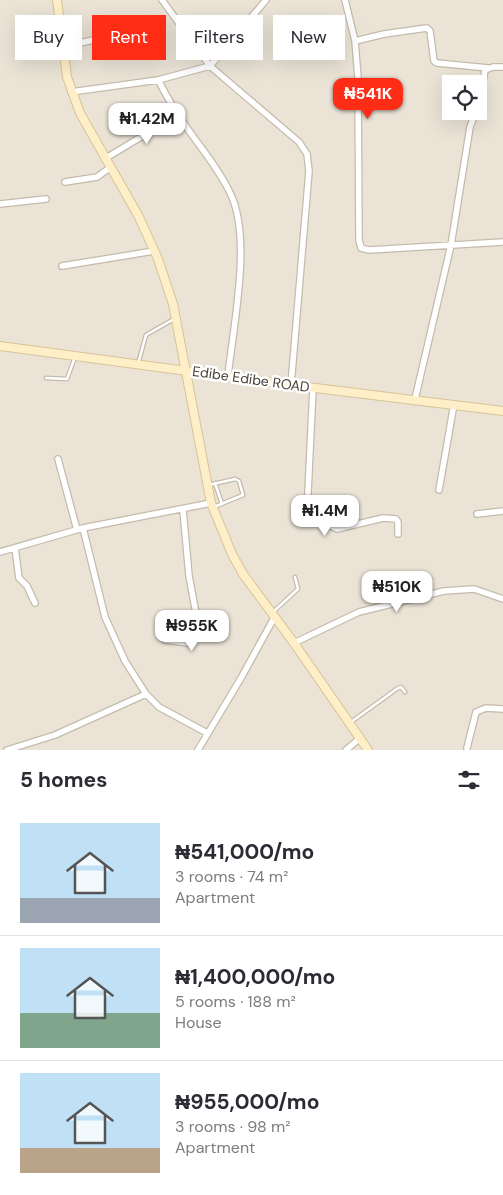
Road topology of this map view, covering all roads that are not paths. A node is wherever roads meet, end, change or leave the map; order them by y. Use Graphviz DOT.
graph roads {
  1 [pos="57,0"];
  2 [pos="162,0"];
  3 [pos="266,0"];
  4 [pos="345,0"];
  5 [pos="59,15"];
  6 [pos="355,41"];
  7 [pos="65,60"];
  8 [pos="210,66"];
  9 [pos="503,67"];
  10 [pos="488,68"];
  11 [pos="484,75"];
  12 [pos="158,80"];
  13 [pos="71,92"];
  14 [pos="180,119"];
  15 [pos="473,120"];
  16 [pos="106,158"];
  17 [pos="111,168"];
  18 [pos="65,182"];
  19 [pos="46,199"];
  20 [pos="0,204"];
  21 [pos="503,242"];
  22 [pos="451,245"];
  23 [pos="154,251"];
  24 [pos="62,266"];
  25 [pos="175,318"];
  26 [pos="0,346"];
  27 [pos="76,356"];
  28 [pos="138,364"];
  29 [pos="184,370"];
  30 [pos="228,376"];
  31 [pos="46,378"];
  32 [pos="291,385"];
  33 [pos="313,388"];
  34 [pos="415,399"];
  35 [pos="454,404"];
  36 [pos="503,411"];
  37 [pos="58,459"];
  38 [pos="211,484"];
  39 [pos="439,490"];
  40 [pos="222,504"];
  41 [pos="212,505"];
  42 [pos="183,510"];
  43 [pos="503,511"];
  44 [pos="477,514"];
  45 [pos="80,529"];
  46 [pos="398,534"];
  47 [pos="16,548"];
  48 [pos="0,552"];
  49 [pos="295,577"];
  50 [pos="503,599"];
  51 [pos="35,604"];
  52 [pos="273,616"];
  53 [pos="165,640"];
  54 [pos="294,643"];
  55 [pos="405,692"];
  56 [pos="146,694"];
  57 [pos="503,710"];
  58 [pos="350,723"];
  59 [pos="207,733"];
  60 [pos="360,738"];
  61 [pos="467,748"];
  62 [pos="7,750"];
  63 [pos="198,750"];
  64 [pos="346,750"];
  65 [pos="368,750"];
  1 -- 5 [label="street"];
  2 -- 8 [label="street"];
  3 -- 8 [label="street"];
  4 -- 6 [label="street"];
  6 -- 10 [label="street"];
  6 -- 22 [label="street"];
  7 -- 13 [label="street"];
  8 -- 12 [label="street"];
  8 -- 32 [label="street"];
  9 -- 10 [label="street"];
  10 -- 11 [label="street"];
  12 -- 13 [label="street"];
  12 -- 14 [label="street"];
  13 -- 16 [label="street"];
  14 -- 16 [label="street"];
  14 -- 30 [label="street"];
  15 -- 22 [label="street"];
  16 -- 17 [label="street"];
  17 -- 18 [label="street"];
  17 -- 23 [label="street"];
  19 -- 20 [label="street"];
  21 -- 22 [label="street"];
  22 -- 34 [label="street"];
  23 -- 24 [label="street"];
  23 -- 25 [label="street"];
  25 -- 28 [label="lane"];
  25 -- 29 [label="street"];
  26 -- 27 [label="street, Edibe Edibe ROAD"];
  27 -- 28 [label="street, Edibe Edibe ROAD"];
  27 -- 31 [label="lane"];
  28 -- 29 [label="street, Edibe Edibe ROAD"];
  29 -- 30 [label="street, Edibe Edibe ROAD"];
  29 -- 38 [label="street"];
  30 -- 32 [label="street, Edibe Edibe ROAD"];
  32 -- 33 [label="street, Edibe Edibe ROAD"];
  33 -- 34 [label="street, Edibe Edibe ROAD"];
  33 -- 46 [label="street"];
  34 -- 35 [label="street, Edibe Edibe ROAD"];
  35 -- 36 [label="street, Edibe Edibe ROAD"];
  35 -- 39 [label="street"];
  37 -- 45 [label="street"];
  38 -- 40 [label="lane"];
  38 -- 40 [label="lane"];
  38 -- 41 [label="street"];
  40 -- 41 [label="lane"];
  41 -- 42 [label="street"];
  41 -- 52 [label="street"];
  42 -- 45 [label="street"];
  42 -- 53 [label="street"];
  43 -- 44 [label="street"];
  45 -- 47 [label="street"];
  45 -- 56 [label="street"];
  47 -- 48 [label="street"];
  47 -- 51 [label="street"];
  49 -- 52 [label="lane"];
  50 -- 54 [label="street"];
  52 -- 54 [label="street"];
  52 -- 59 [label="street"];
  54 -- 58 [label="street"];
  55 -- 58 [label="lane"];
  56 -- 59 [label="street"];
  56 -- 62 [label="street"];
  57 -- 61 [label="street"];
  58 -- 60 [label="street"];
  59 -- 63 [label="street"];
  60 -- 64 [label="street"];
  60 -- 65 [label="street"];
}
